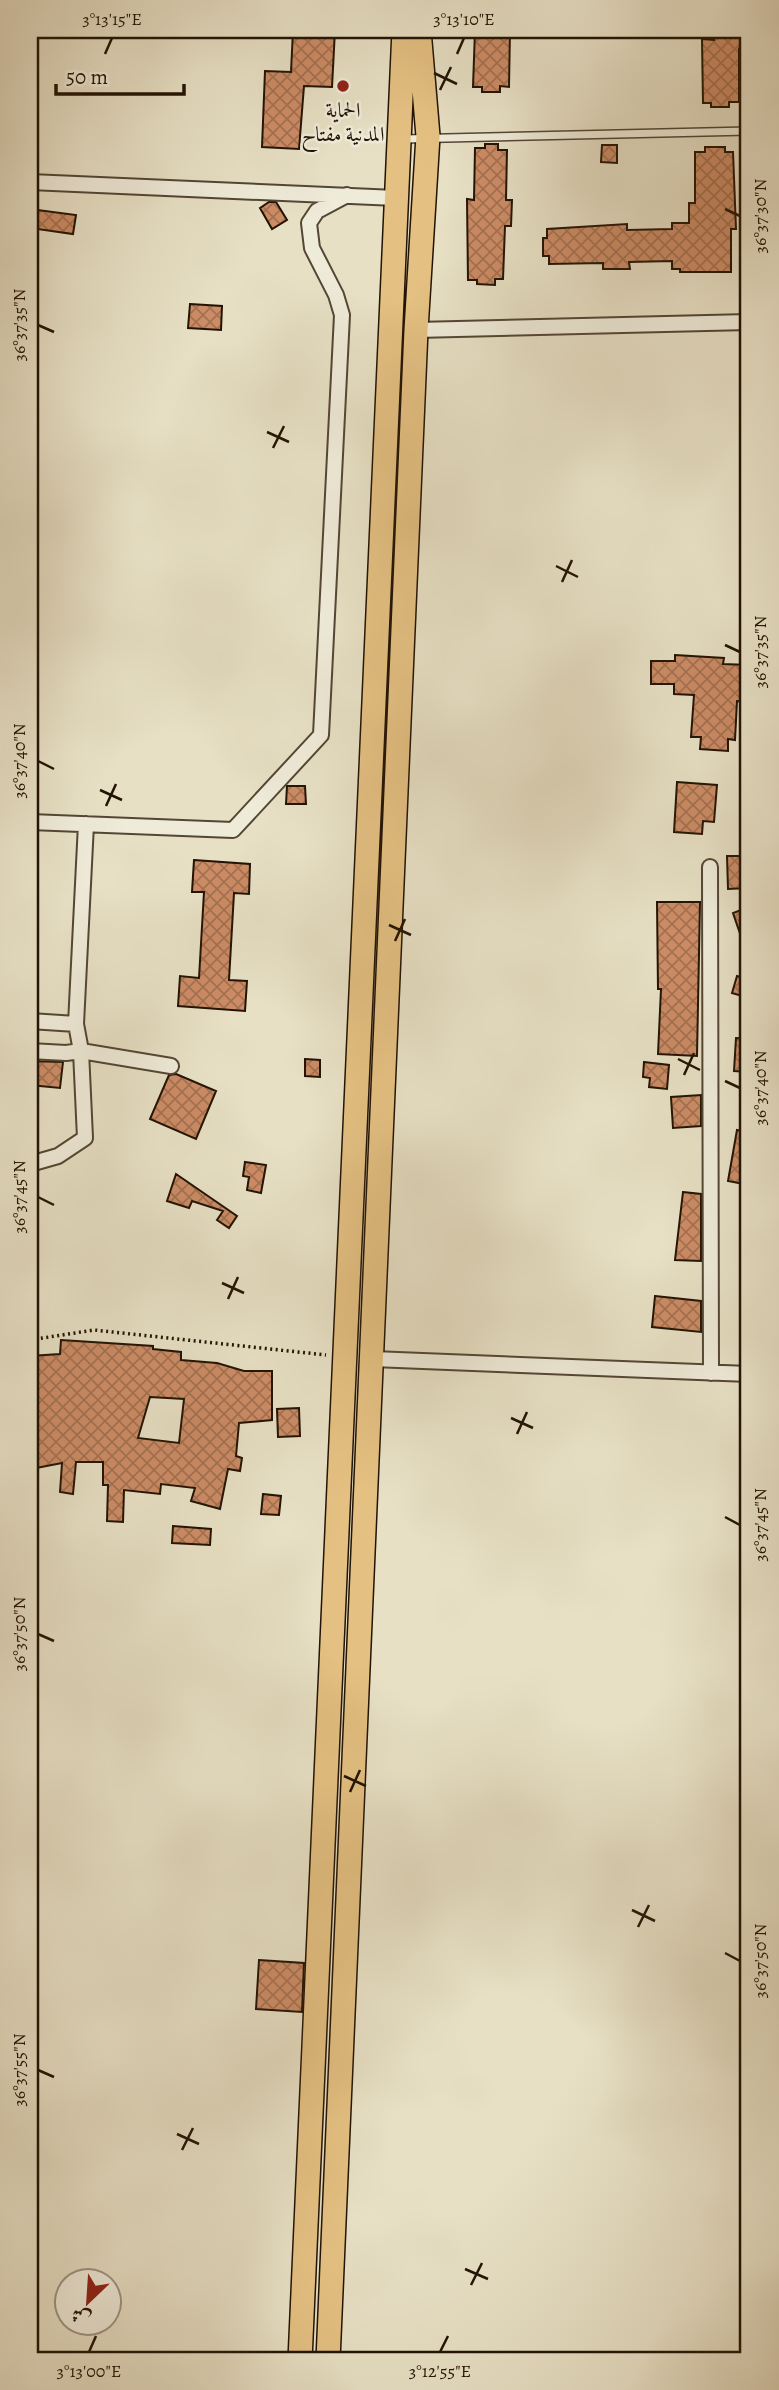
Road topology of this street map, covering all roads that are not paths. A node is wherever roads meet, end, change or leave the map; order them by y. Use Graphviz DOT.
graph roads {
  1 [pos="404,30"];
  2 [pos="419,30"];
  3 [pos="749,131"];
  4 [pos="428,136"];
  5 [pos="399,140"];
  6 [pos="30,182"];
  7 [pos="347,195"];
  8 [pos="396,198"];
  9 [pos="749,322"];
  10 [pos="416,330"];
  11 [pos="30,822"];
  12 [pos="86,824"];
  13 [pos="710,867"];
  14 [pos="30,1021"];
  15 [pos="76,1024"];
  16 [pos="30,1051"];
  17 [pos="81,1051"];
  18 [pos="172,1066"];
  19 [pos="30,1164"];
  20 [pos="373,1359"];
  21 [pos="711,1373"];
  22 [pos="749,1374"];
  23 [pos="300,2360"];
  24 [pos="328,2360"];
  1 -- 5 [label="highway"];
  2 -- 4 [label="highway"];
  3 -- 4 [label="lane"];
  4 -- 5 [label="lane"];
  4 -- 10 [label="highway"];
  5 -- 8 [label="highway"];
  6 -- 7 [label="street"];
  7 -- 8 [label="street"];
  7 -- 12 [label="street"];
  8 -- 23 [label="highway"];
  9 -- 10 [label="street"];
  10 -- 20 [label="highway"];
  11 -- 12 [label="street"];
  12 -- 15 [label="street"];
  13 -- 21 [label="street"];
  14 -- 15 [label="street"];
  15 -- 17 [label="street"];
  16 -- 17 [label="street"];
  17 -- 18 [label="street"];
  17 -- 19 [label="street"];
  20 -- 21 [label="street"];
  20 -- 24 [label="highway"];
  21 -- 22 [label="street"];
}
